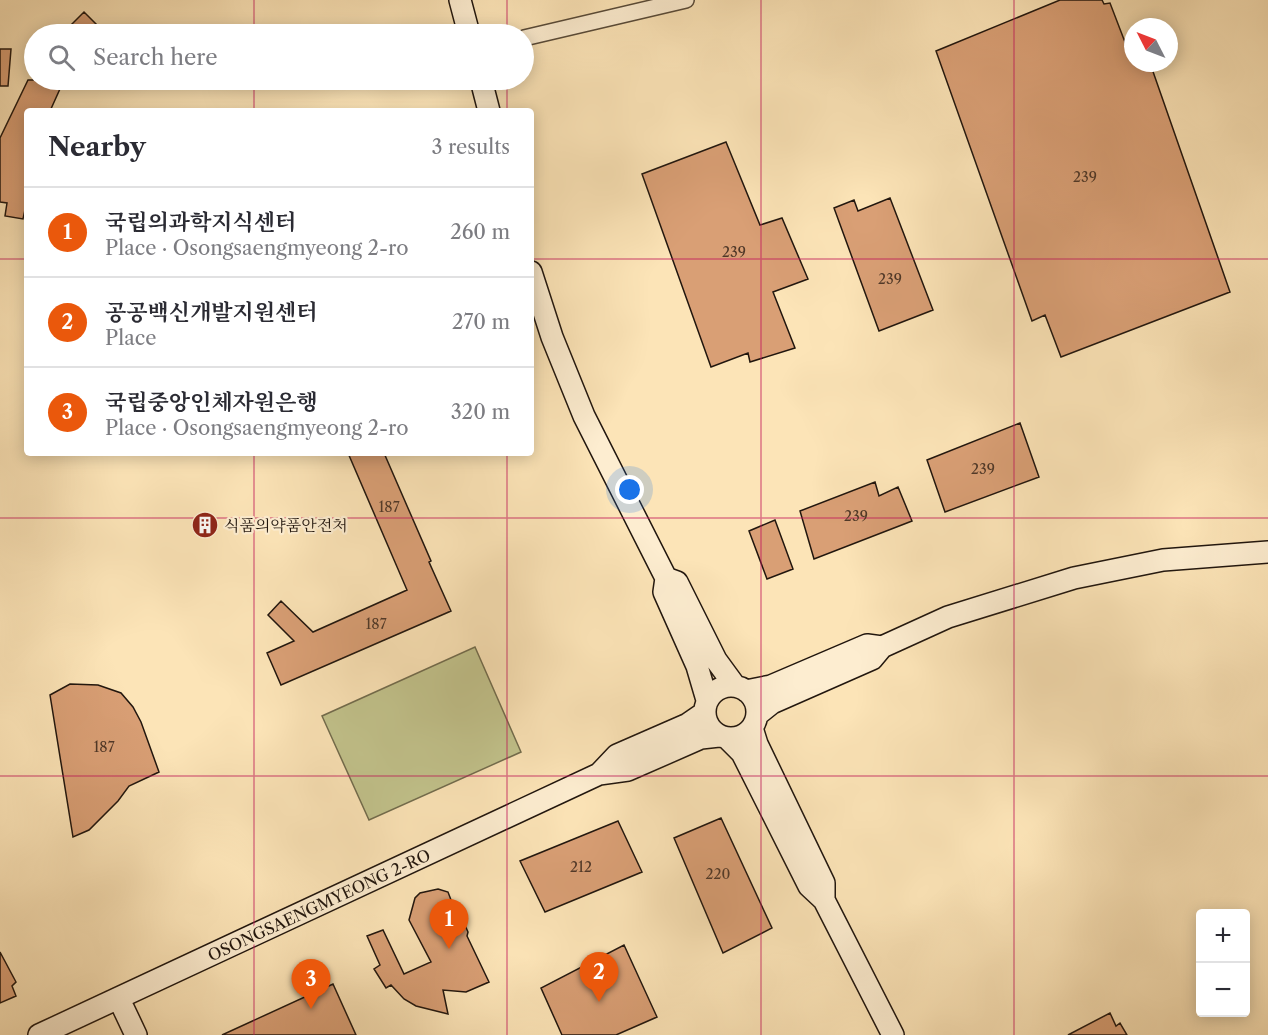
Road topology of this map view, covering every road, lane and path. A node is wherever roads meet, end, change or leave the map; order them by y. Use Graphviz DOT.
graph roads {
  1 [pos="460,0"];
  2 [pos="686,0"];
  3 [pos="467,24"];
  4 [pos="534,36"];
  5 [pos="484,90"];
  6 [pos="488,108"];
  7 [pos="534,281"];
  8 [pos="1268,552"];
  9 [pos="666,578"];
  10 [pos="882,647"];
  11 [pos="741,689"];
  12 [pos="706,706"];
  13 [pos="754,721"];
  14 [pos="724,738"];
  15 [pos="599,774"];
  16 [pos="824,900"];
  17 [pos="119,999"];
  18 [pos="39,1035"];
  19 [pos="136,1035"];
  20 [pos="893,1035"];
  1 -- 3 [label="street"];
  2 -- 4 [label="street"];
  5 -- 6 [label="street"];
  7 -- 9 [label="street"];
  8 -- 10 [label="street"];
  9 -- 11 [label="street"];
  9 -- 12 [label="street"];
  10 -- 11 [label="street"];
  10 -- 13 [label="street"];
  11 -- 12 [label="street"];
  11 -- 13 [label="street"];
  12 -- 14 [label="street"];
  12 -- 15 [label="street, OSONGSAENGMYEONG 2-RO"];
  13 -- 14 [label="street"];
  13 -- 16 [label="street"];
  14 -- 15 [label="street, OSONGSAENGMYEONG 2-RO"];
  14 -- 16 [label="street"];
  15 -- 17 [label="street, OSONGSAENGMYEONG 2-RO"];
  16 -- 20 [label="street"];
  17 -- 18 [label="street, OSONGSAENGMYEONG 2-RO"];
  17 -- 19 [label="street"];
}
